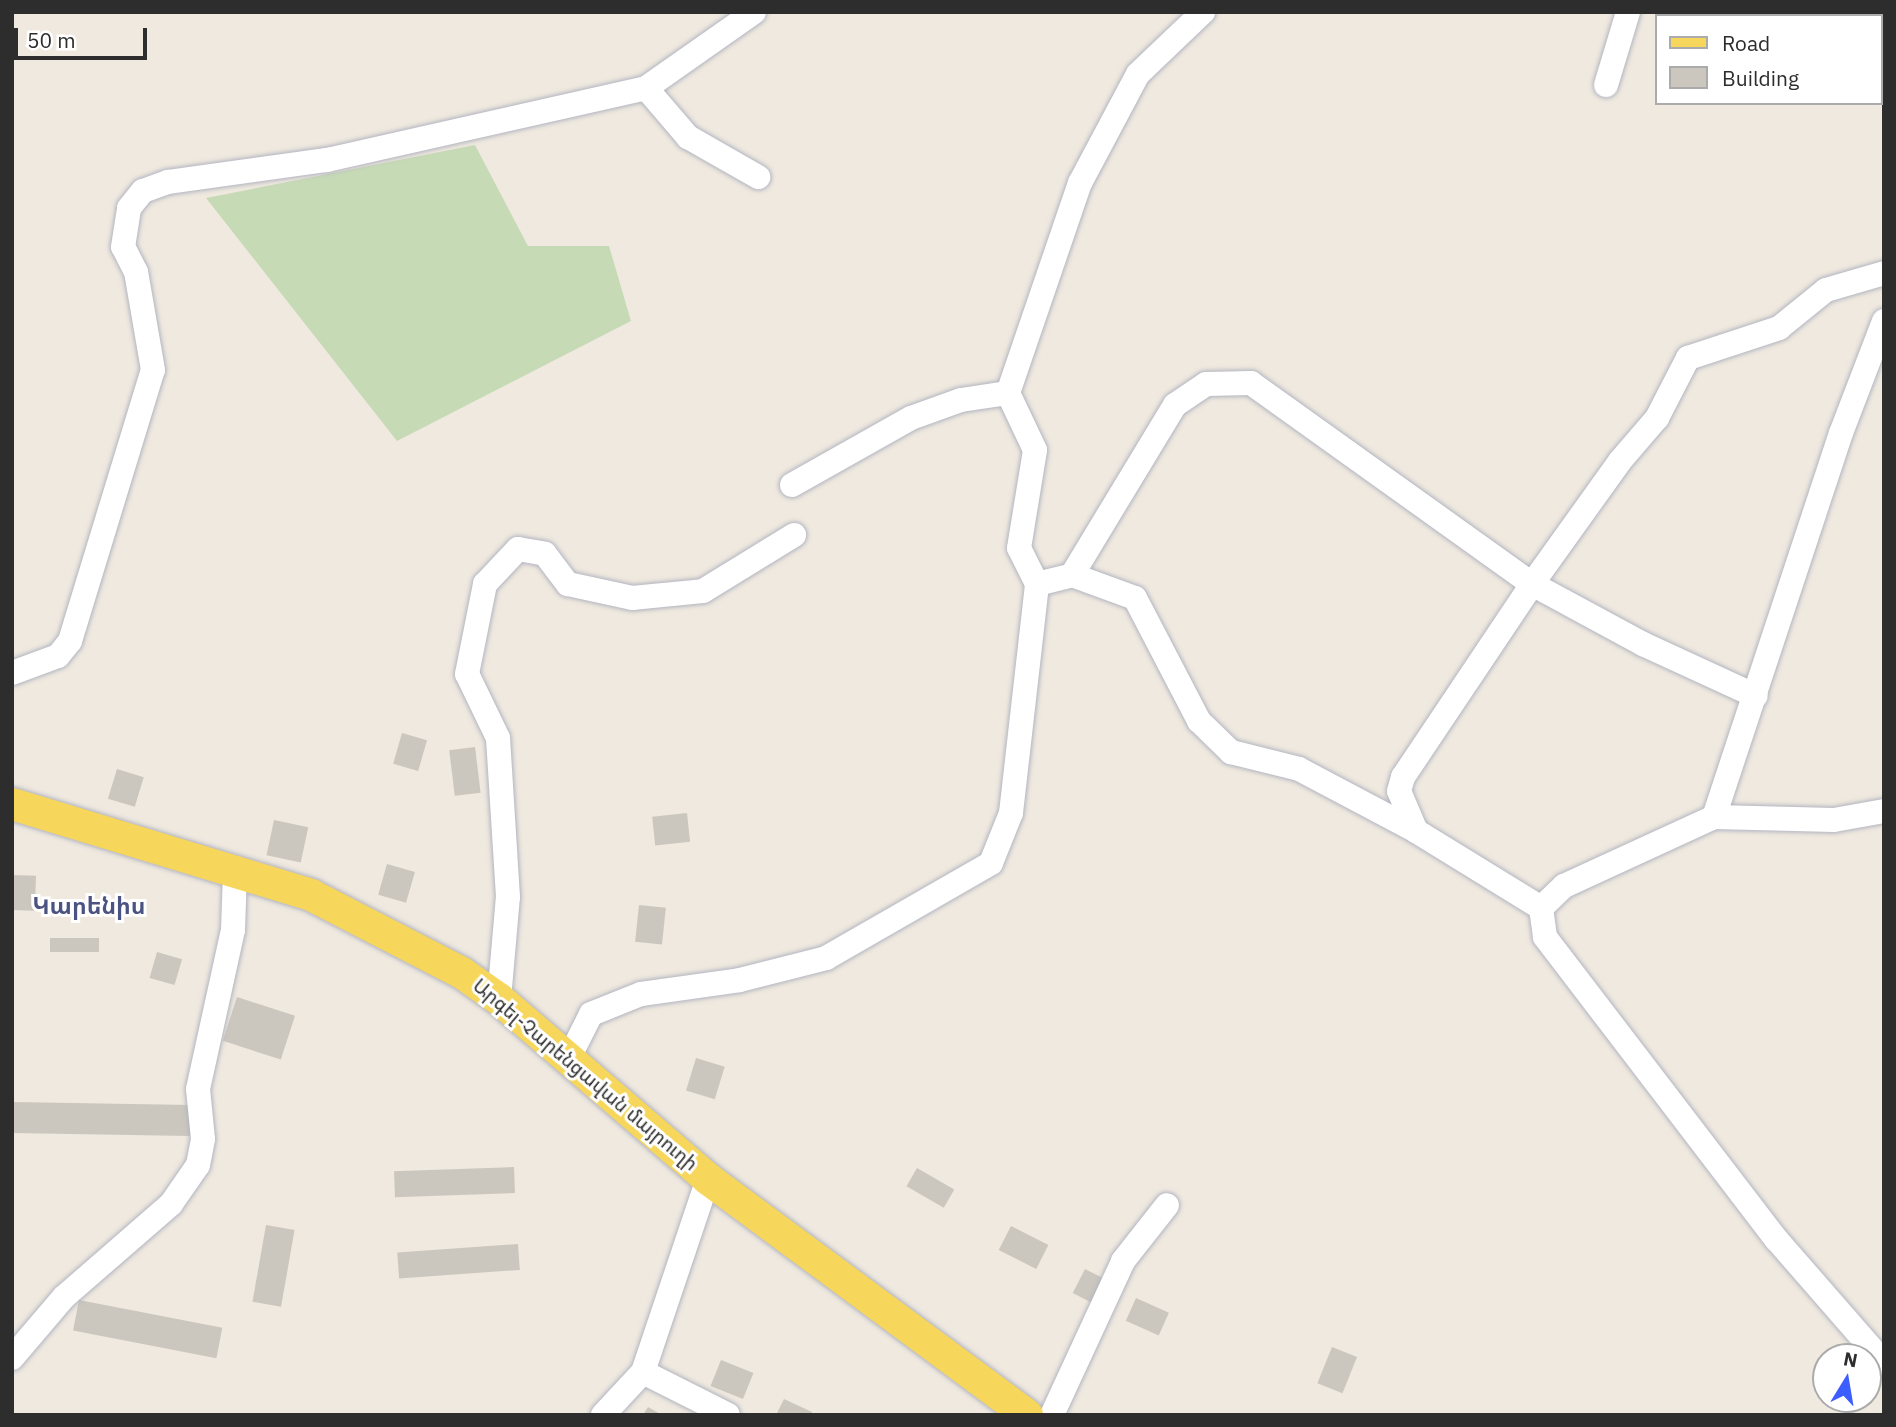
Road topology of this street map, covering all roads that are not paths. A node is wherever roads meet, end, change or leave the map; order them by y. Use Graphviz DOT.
graph roads {
  1 [pos="754,12"];
  2 [pos="1203,12"];
  3 [pos="1628,12"];
  4 [pos="1606,85"];
  5 [pos="646,88"];
  6 [pos="758,177"];
  7 [pos="1884,272"];
  8 [pos="1884,321"];
  9 [pos="1008,393"];
  10 [pos="792,485"];
  11 [pos="794,534"];
  12 [pos="1072,575"];
  13 [pos="1037,584"];
  14 [pos="1532,584"];
  15 [pos="12,673"];
  16 [pos="1756,696"];
  17 [pos="12,804"];
  18 [pos="1884,811"];
  19 [pos="1714,817"];
  20 [pos="1416,831"];
  21 [pos="235,873"];
  22 [pos="1541,908"];
  23 [pos="499,999"];
  24 [pos="569,1058"];
  25 [pos="708,1179"];
  26 [pos="1167,1205"];
  27 [pos="12,1357"];
  28 [pos="1884,1363"];
  29 [pos="643,1372"];
  30 [pos="603,1415"];
  31 [pos="728,1415"];
  32 [pos="1027,1415"];
  33 [pos="1052,1415"];
  1 -- 5 [label="street"];
  2 -- 9 [label="street"];
  3 -- 4 [label="street"];
  5 -- 6 [label="street"];
  5 -- 15 [label="street"];
  7 -- 14 [label="street"];
  8 -- 16 [label="street"];
  9 -- 10 [label="street"];
  9 -- 13 [label="street"];
  11 -- 23 [label="street"];
  12 -- 13 [label="street"];
  12 -- 14 [label="street"];
  12 -- 20 [label="street"];
  13 -- 24 [label="street"];
  14 -- 16 [label="street"];
  14 -- 20 [label="street"];
  16 -- 19 [label="street"];
  17 -- 21 [label="main road, Արգել-Չարենցավան մայրուղի"];
  18 -- 19 [label="street"];
  19 -- 22 [label="street"];
  20 -- 22 [label="street"];
  21 -- 23 [label="main road, Արգել-Չարենցավան մայրուղի"];
  21 -- 27 [label="street"];
  22 -- 28 [label="street"];
  23 -- 24 [label="main road, Արգել-Չարենցավան մայրուղի"];
  24 -- 25 [label="main road, Արգել-Չարենցավան մայրուղի"];
  25 -- 29 [label="street"];
  25 -- 32 [label="main road, Արգել-Չարենցավան մայրուղի"];
  26 -- 33 [label="street"];
  29 -- 30 [label="street"];
  29 -- 31 [label="street"];
}
